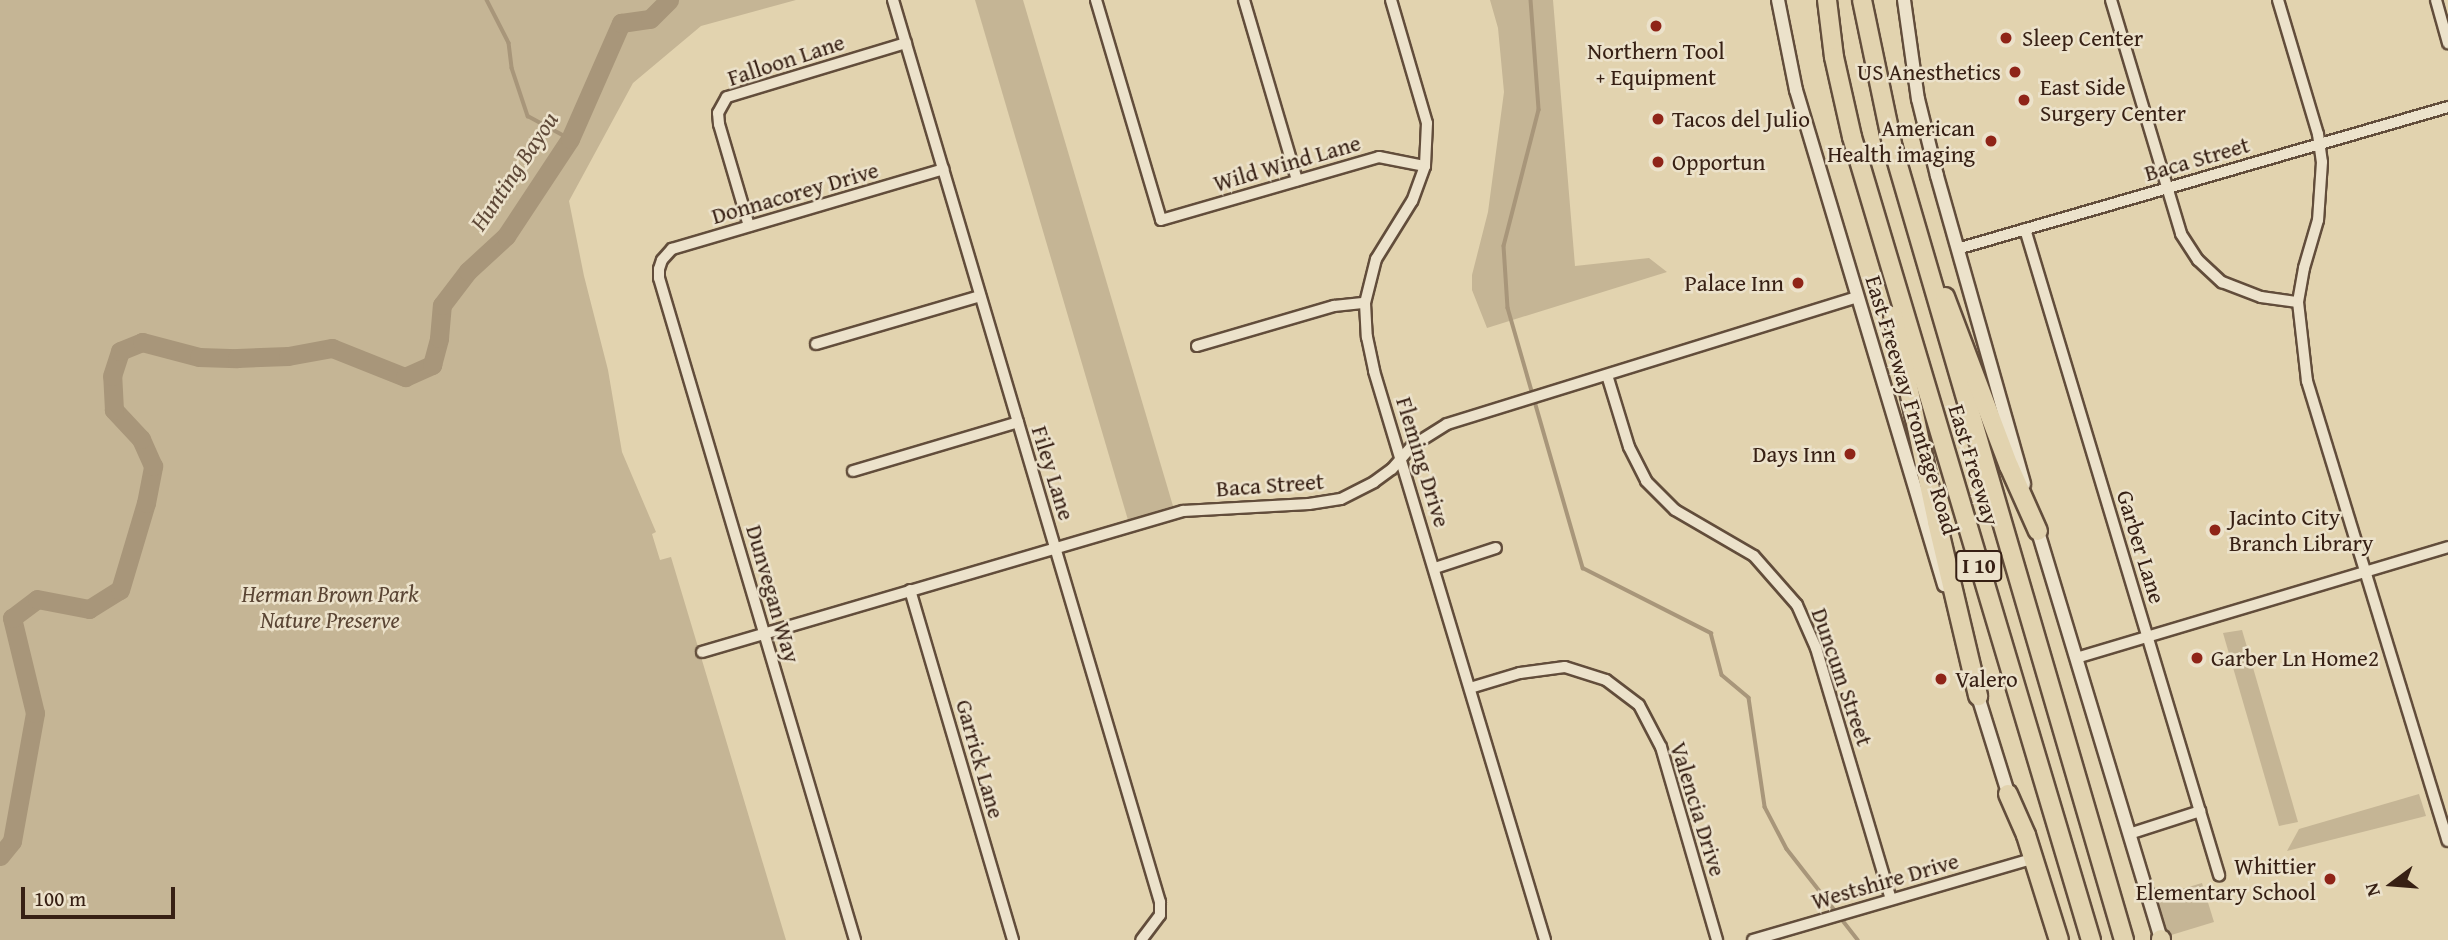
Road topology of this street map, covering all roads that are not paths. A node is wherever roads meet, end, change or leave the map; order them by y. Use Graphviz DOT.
graph roads {
  1 [pos="894,0"];
  2 [pos="1096,0"];
  3 [pos="1244,0"];
  4 [pos="1391,0"];
  5 [pos="1778,0"];
  6 [pos="1827,0"];
  7 [pos="1862,0"];
  8 [pos="1904,0"];
  9 [pos="2111,0"];
  10 [pos="2278,0"];
  11 [pos="2436,0"];
  12 [pos="906,43"];
  13 [pos="2448,43"];
  14 [pos="2448,107"];
  15 [pos="2319,144"];
  16 [pos="1425,166"];
  17 [pos="943,170"];
  18 [pos="1297,180"];
  19 [pos="2167,188"];
  20 [pos="1867,192"];
  21 [pos="1906,194"];
  22 [pos="749,226"];
  23 [pos="2025,229"];
  24 [pos="1957,249"];
  25 [pos="662,260"];
  26 [pos="980,296"];
  27 [pos="1858,298"];
  28 [pos="2298,302"];
  29 [pos="1365,303"];
  30 [pos="816,344"];
  31 [pos="1197,346"];
  32 [pos="1607,375"];
  33 [pos="1018,422"];
  34 [pos="1401,458"];
  35 [pos="853,471"];
  36 [pos="2038,531"];
  37 [pos="2448,547"];
  38 [pos="1055,548"];
  39 [pos="1496,548"];
  40 [pos="1435,568"];
  41 [pos="2366,573"];
  42 [pos="910,590"];
  43 [pos="764,633"];
  44 [pos="2147,636"];
  45 [pos="702,652"];
  46 [pos="2076,658"];
  47 [pos="1470,688"];
  48 [pos="1978,696"];
  49 [pos="2008,794"];
  50 [pos="2200,811"];
  51 [pos="2129,834"];
  52 [pos="2448,841"];
  53 [pos="2028,860"];
  54 [pos="2219,875"];
  55 [pos="1892,899"];
  56 [pos="855,940"];
  57 [pos="1013,940"];
  58 [pos="1141,940"];
  59 [pos="1545,940"];
  60 [pos="1717,940"];
  61 [pos="1753,940"];
  62 [pos="2052,940"];
  63 [pos="2059,940"];
  64 [pos="2091,940"];
  65 [pos="2124,940"];
  66 [pos="2161,940"];
  1 -- 12 [label="street, Filey Lane"];
  2 -- 18 [label="street, Wild Wind Lane"];
  3 -- 18 [label="street"];
  4 -- 16 [label="street, Fleming Drive"];
  5 -- 27 [label="main road, East Freeway Frontage Road"];
  6 -- 20 [label="highway, East Freeway / I 10"];
  7 -- 21 [label="highway, East Freeway / I 10"];
  8 -- 24 [label="main road"];
  9 -- 19 [label="street"];
  10 -- 15 [label="street"];
  11 -- 13 [label="street"];
  12 -- 17 [label="street, Filey Lane"];
  12 -- 22 [label="street, Falloon Lane"];
  14 -- 15 [label="street, Baca Street"];
  15 -- 19 [label="street, Baca Street"];
  15 -- 28 [label="street"];
  16 -- 18 [label="street, Wild Wind Lane"];
  16 -- 29 [label="street, Fleming Drive"];
  17 -- 22 [label="street, Donnacorey Drive"];
  17 -- 26 [label="street, Filey Lane"];
  19 -- 23 [label="street, Baca Street"];
  19 -- 28 [label="street"];
  20 -- 48 [label="highway"];
  20 -- 64 [label="highway, East Freeway / I 10"];
  21 -- 36 [label="highway"];
  21 -- 65 [label="highway, East Freeway / I 10"];
  22 -- 25 [label="street, Donnacorey Drive"];
  23 -- 24 [label="street, Baca Street"];
  23 -- 44 [label="street, Garber Lane"];
  24 -- 36 [label="main road"];
  25 -- 43 [label="street, Dunvegan Way"];
  26 -- 30 [label="street"];
  26 -- 33 [label="street, Filey Lane"];
  27 -- 32 [label="street, Baca Street"];
  27 -- 48 [label="main road, East Freeway Frontage Road"];
  28 -- 41 [label="street"];
  29 -- 31 [label="street"];
  29 -- 34 [label="street, Fleming Drive"];
  32 -- 34 [label="street, Baca Street"];
  32 -- 55 [label="street, Duncum Street"];
  33 -- 35 [label="street"];
  33 -- 38 [label="street, Filey Lane"];
  34 -- 38 [label="street, Baca Street"];
  34 -- 40 [label="street, Fleming Drive"];
  36 -- 46 [label="main road"];
  37 -- 41 [label="street"];
  38 -- 42 [label="street, Baca Street"];
  38 -- 58 [label="street, Filey Lane"];
  39 -- 40 [label="street"];
  40 -- 47 [label="street, Fleming Drive"];
  41 -- 44 [label="street"];
  41 -- 52 [label="street"];
  42 -- 43 [label="street, Baca Street"];
  42 -- 57 [label="street, Garrick Lane"];
  43 -- 45 [label="street, Baca Street"];
  43 -- 56 [label="street, Dunvegan Way"];
  44 -- 46 [label="street"];
  44 -- 50 [label="street, Garber Lane"];
  46 -- 51 [label="main road"];
  47 -- 59 [label="street, Fleming Drive"];
  47 -- 60 [label="street, Valencia Drive"];
  48 -- 49 [label="main road, East Freeway Frontage Road"];
  49 -- 53 [label="main road, East Freeway Frontage Road"];
  49 -- 63 [label="highway"];
  50 -- 51 [label="street"];
  50 -- 54 [label="street, Garber Lane"];
  51 -- 66 [label="main road"];
  53 -- 55 [label="street, Westshire Drive"];
  53 -- 62 [label="main road, East Freeway Frontage Road"];
  55 -- 61 [label="street, Westshire Drive"];
}
